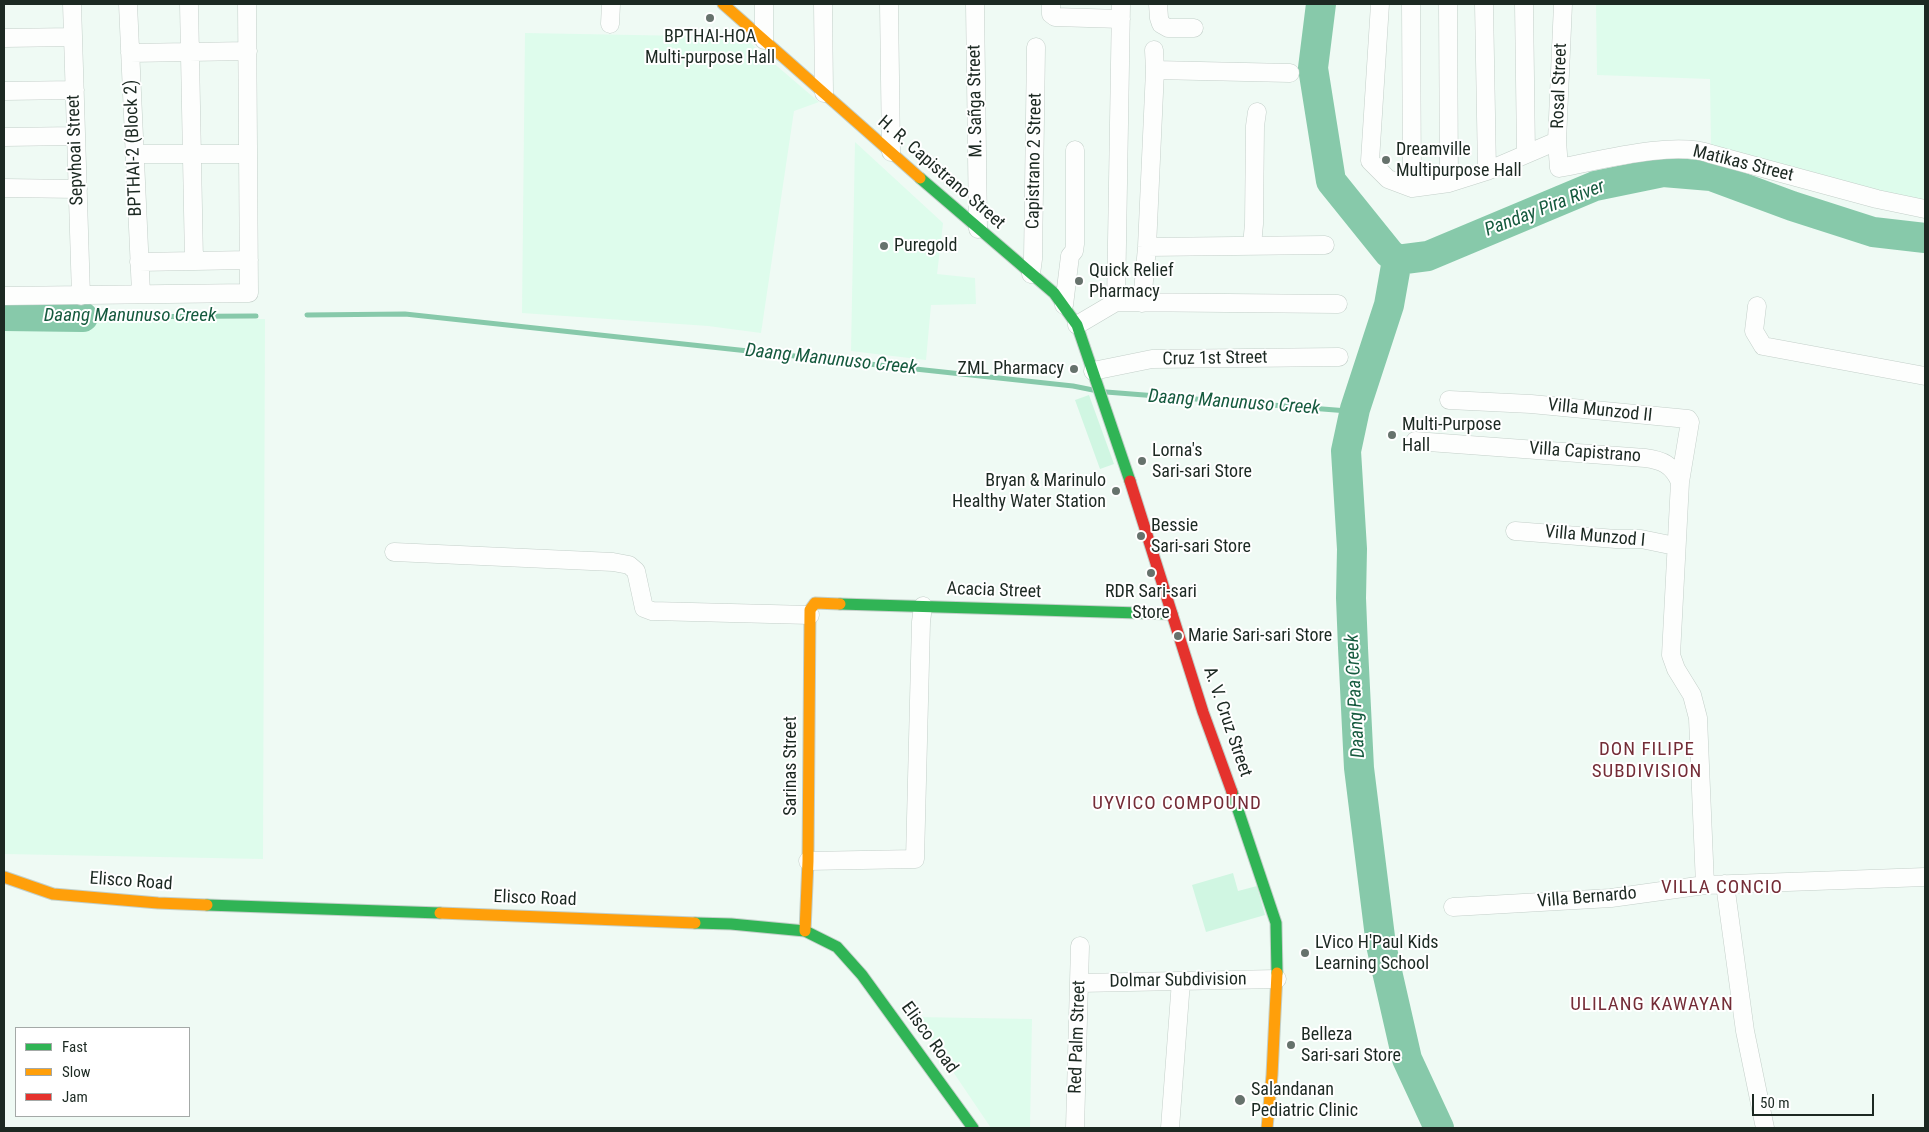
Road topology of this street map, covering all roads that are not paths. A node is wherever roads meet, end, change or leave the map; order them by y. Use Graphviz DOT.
graph roads {
  1 [pos="72,4"];
  2 [pos="128,4"];
  3 [pos="188,4"];
  4 [pos="247,4"];
  5 [pos="611,4"];
  6 [pos="723,4"];
  7 [pos="764,4"];
  8 [pos="823,4"];
  9 [pos="889,4"];
  10 [pos="975,4"];
  11 [pos="1051,4"];
  12 [pos="1158,4"];
  13 [pos="1380,4"];
  14 [pos="1411,4"];
  15 [pos="1448,4"];
  16 [pos="1484,4"];
  17 [pos="1524,4"];
  18 [pos="1563,4"];
  19 [pos="1121,11"];
  20 [pos="610,24"];
  21 [pos="1194,28"];
  22 [pos="73,37"];
  23 [pos="4,38"];
  24 [pos="764,40"];
  25 [pos="1036,47"];
  26 [pos="1154,50"];
  27 [pos="190,51"];
  28 [pos="248,51"];
  29 [pos="130,52"];
  30 [pos="1155,70"];
  31 [pos="1290,73"];
  32 [pos="75,90"];
  33 [pos="4,91"];
  34 [pos="824,93"];
  35 [pos="1257,112"];
  36 [pos="76,136"];
  37 [pos="4,137"];
  38 [pos="1557,141"];
  39 [pos="1075,150"];
  40 [pos="891,152"];
  41 [pos="134,154"];
  42 [pos="191,154"];
  43 [pos="248,154"];
  44 [pos="1526,154"];
  45 [pos="1559,168"];
  46 [pos="1487,171"];
  47 [pos="1449,184"];
  48 [pos="4,188"];
  49 [pos="1412,188"];
  50 [pos="78,189"];
  51 [pos="1925,209"];
  52 [pos="978,229"];
  53 [pos="1325,244"];
  54 [pos="1252,245"];
  55 [pos="1147,247"];
  56 [pos="249,260"];
  57 [pos="194,261"];
  58 [pos="139,262"];
  59 [pos="1031,274"];
  60 [pos="140,293"];
  61 [pos="4,296"];
  62 [pos="81,296"];
  63 [pos="1116,302"];
  64 [pos="1142,303"];
  65 [pos="1338,304"];
  66 [pos="1064,305"];
  67 [pos="1757,306"];
  68 [pos="1077,324"];
  69 [pos="1339,358"];
  70 [pos="1925,376"];
  71 [pos="1097,384"];
  72 [pos="1449,400"];
  73 [pos="1415,441"];
  74 [pos="1680,482"];
  75 [pos="1515,531"];
  76 [pos="1675,546"];
  77 [pos="394,552"];
  78 [pos="923,606"];
  79 [pos="813,609"];
  80 [pos="1172,614"];
  81 [pos="808,861"];
  82 [pos="4,877"];
  83 [pos="1925,877"];
  84 [pos="1725,884"];
  85 [pos="1705,885"];
  86 [pos="1453,907"];
  87 [pos="805,931"];
  88 [pos="1080,946"];
  89 [pos="1277,979"];
  90 [pos="1180,981"];
  91 [pos="1080,983"];
  92 [pos="973,1128"];
  93 [pos="1075,1128"];
  94 [pos="1170,1128"];
  95 [pos="1267,1128"];
  96 [pos="1765,1128"];
  1 -- 22 [label="street, Sepvhoai Street"];
  2 -- 29 [label="street, BPTHAI-2 (Block 2)"];
  3 -- 27 [label="street"];
  4 -- 28 [label="street"];
  5 -- 20 [label="street"];
  6 -- 24 [label="street, H. R. Capistrano Street"];
  7 -- 24 [label="street"];
  8 -- 34 [label="street"];
  9 -- 40 [label="street"];
  10 -- 52 [label="street, M. Sañga Street"];
  11 -- 19 [label="street"];
  12 -- 21 [label="street"];
  13 -- 49 [label="street"];
  14 -- 49 [label="street"];
  15 -- 47 [label="street"];
  16 -- 46 [label="street"];
  17 -- 44 [label="street"];
  18 -- 38 [label="street, Rosal Street"];
  19 -- 63 [label="street"];
  22 -- 23 [label="street"];
  22 -- 32 [label="street, Sepvhoai Street"];
  24 -- 34 [label="street, H. R. Capistrano Street"];
  25 -- 59 [label="street, Capistrano 2 Street"];
  26 -- 30 [label="street"];
  27 -- 28 [label="street"];
  27 -- 29 [label="street"];
  27 -- 42 [label="street"];
  28 -- 43 [label="street"];
  29 -- 41 [label="street, BPTHAI-2 (Block 2)"];
  30 -- 31 [label="street"];
  30 -- 55 [label="street"];
  32 -- 33 [label="street"];
  32 -- 36 [label="street, Sepvhoai Street"];
  34 -- 40 [label="street, H. R. Capistrano Street"];
  35 -- 54 [label="street"];
  36 -- 37 [label="street"];
  36 -- 50 [label="street, Sepvhoai Street"];
  38 -- 44 [label="street"];
  38 -- 45 [label="street, Rosal Street"];
  39 -- 66 [label="street"];
  40 -- 52 [label="street, H. R. Capistrano Street"];
  41 -- 42 [label="street"];
  41 -- 58 [label="street, BPTHAI-2 (Block 2)"];
  42 -- 43 [label="street"];
  42 -- 57 [label="street"];
  43 -- 56 [label="street"];
  44 -- 46 [label="street"];
  45 -- 51 [label="street, Matikas Street"];
  46 -- 47 [label="street"];
  47 -- 49 [label="street"];
  48 -- 50 [label="street"];
  50 -- 62 [label="street, Sepvhoai Street"];
  52 -- 59 [label="street, H. R. Capistrano Street"];
  53 -- 54 [label="street"];
  54 -- 55 [label="street"];
  55 -- 64 [label="street"];
  56 -- 57 [label="street"];
  56 -- 60 [label="street"];
  57 -- 58 [label="street"];
  58 -- 60 [label="street, BPTHAI-2 (Block 2)"];
  59 -- 66 [label="street, H. R. Capistrano Street"];
  60 -- 62 [label="street"];
  61 -- 62 [label="street"];
  63 -- 64 [label="street"];
  63 -- 68 [label="street"];
  64 -- 65 [label="street"];
  66 -- 68 [label="street, H. R. Capistrano Street"];
  67 -- 70 [label="street"];
  68 -- 71 [label="street, H. R. Capistrano Street"];
  69 -- 71 [label="street, Cruz 1st Street"];
  71 -- 80 [label="street, A. V. Cruz Street"];
  72 -- 74 [label="street, Villa Munzod II"];
  73 -- 74 [label="street, Villa Capistrano"];
  74 -- 76 [label="street"];
  75 -- 76 [label="street, Villa Munzod I"];
  76 -- 85 [label="street"];
  77 -- 79 [label="street"];
  78 -- 79 [label="street, Acacia Street"];
  78 -- 80 [label="street, Acacia Street"];
  78 -- 81 [label="street"];
  79 -- 81 [label="street, Sarinas Street"];
  80 -- 89 [label="street, A. V. Cruz Street"];
  81 -- 87 [label="street, Sarinas Street"];
  82 -- 87 [label="street, Elisco Road"];
  83 -- 84 [label="street, Villa Bernardo"];
  84 -- 85 [label="street, Villa Bernardo"];
  84 -- 96 [label="street"];
  85 -- 86 [label="street, Villa Bernardo"];
  87 -- 92 [label="street, Elisco Road"];
  88 -- 91 [label="street, Red Palm Street"];
  89 -- 90 [label="street, Dolmar Subdivision"];
  89 -- 95 [label="street, A. V. Cruz Street"];
  90 -- 91 [label="street, Dolmar Subdivision"];
  90 -- 94 [label="street"];
  91 -- 93 [label="street, Red Palm Street"];
}
